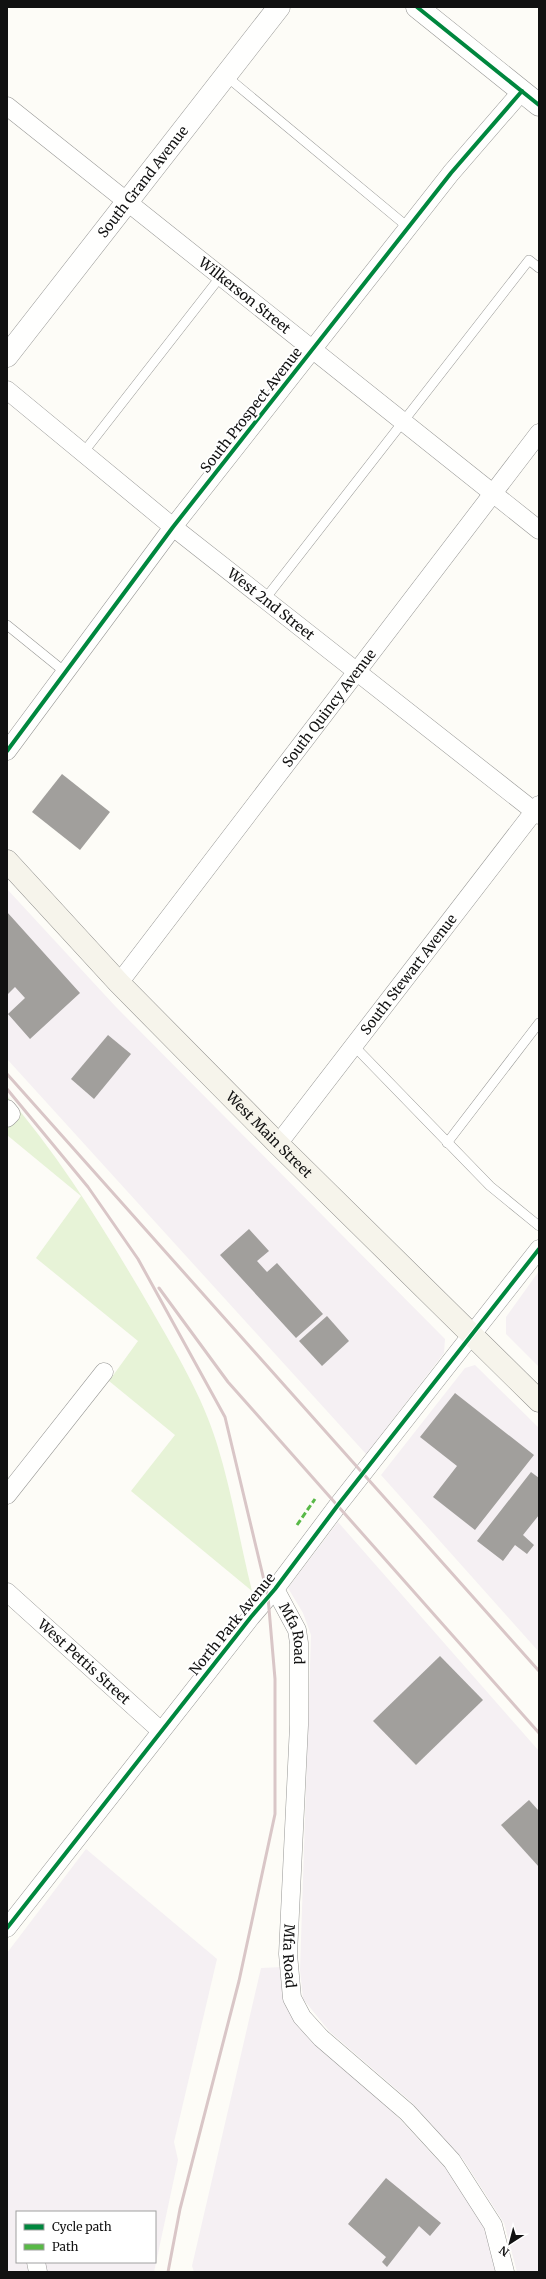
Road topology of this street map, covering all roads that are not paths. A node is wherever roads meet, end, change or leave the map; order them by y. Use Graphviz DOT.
graph roads {
  1 [pos="279,7"];
  2 [pos="417,7"];
  3 [pos="226,76"];
  4 [pos="522,91"];
  5 [pos="539,105"];
  6 [pos="7,106"];
  7 [pos="128,202"];
  8 [pos="408,228"];
  9 [pos="539,268"];
  10 [pos="221,276"];
  11 [pos="313,349"];
  12 [pos="7,356"];
  13 [pos="7,390"];
  14 [pos="404,422"];
  15 [pos="539,433"];
  16 [pos="83,453"];
  17 [pos="492,493"];
  18 [pos="173,527"];
  19 [pos="539,530"];
  20 [pos="265,599"];
  21 [pos="7,625"];
  22 [pos="356,671"];
  23 [pos="65,672"];
  24 [pos="7,751"];
  25 [pos="537,810"];
  26 [pos="7,861"];
  27 [pos="119,983"];
  28 [pos="539,1023"];
  29 [pos="354,1046"];
  30 [pos="7,1110"];
  31 [pos="7,1118"];
  32 [pos="447,1143"];
  33 [pos="278,1144"];
  34 [pos="539,1226"];
  35 [pos="539,1249"];
  36 [pos="473,1334"];
  37 [pos="104,1372"];
  38 [pos="539,1401"];
  39 [pos="7,1495"];
  40 [pos="275,1589"];
  41 [pos="7,1592"];
  42 [pos="161,1731"];
  43 [pos="7,1928"];
  44 [pos="509,2271"];
  1 -- 3 [label="street, South Grand Avenue"];
  2 -- 4 [label="street"];
  3 -- 7 [label="street, South Grand Avenue"];
  3 -- 8 [label="lane"];
  4 -- 5 [label="street"];
  4 -- 8 [label="street, South Prospect Avenue"];
  6 -- 7 [label="street, Wilkerson Street"];
  7 -- 10 [label="street, Wilkerson Street"];
  7 -- 12 [label="street, South Grand Avenue"];
  8 -- 11 [label="street, South Prospect Avenue"];
  9 -- 14 [label="lane"];
  10 -- 11 [label="street, Wilkerson Street"];
  10 -- 16 [label="lane"];
  11 -- 14 [label="street, Wilkerson Street"];
  11 -- 18 [label="street, South Prospect Avenue"];
  13 -- 16 [label="street, West 2nd Street"];
  14 -- 17 [label="street, Wilkerson Street"];
  14 -- 20 [label="lane"];
  15 -- 17 [label="street, South Quincy Avenue"];
  16 -- 18 [label="street, West 2nd Street"];
  17 -- 19 [label="street, Wilkerson Street"];
  17 -- 22 [label="street, South Quincy Avenue"];
  18 -- 20 [label="street, West 2nd Street"];
  18 -- 23 [label="street, South Prospect Avenue"];
  20 -- 22 [label="street, West 2nd Street"];
  21 -- 23 [label="lane"];
  22 -- 25 [label="street, West 2nd Street"];
  22 -- 27 [label="street, South Quincy Avenue"];
  23 -- 24 [label="street, South Prospect Avenue"];
  25 -- 29 [label="street, South Stewart Avenue"];
  26 -- 27 [label="main road, West Main Street"];
  27 -- 33 [label="main road, West Main Street"];
  28 -- 32 [label="lane"];
  29 -- 32 [label="lane"];
  29 -- 33 [label="street, South Stewart Avenue"];
  30 -- 31 [label="street"];
  32 -- 34 [label="lane"];
  33 -- 36 [label="main road, West Main Street"];
  35 -- 36 [label="street, North Park Avenue"];
  36 -- 38 [label="main road, West Main Street"];
  36 -- 40 [label="street, North Park Avenue"];
  37 -- 39 [label="street"];
  40 -- 42 [label="street, North Park Avenue"];
  40 -- 44 [label="street, Mfa Road"];
  41 -- 42 [label="street, West Pettis Street"];
  42 -- 43 [label="street, North Park Avenue"];
}
